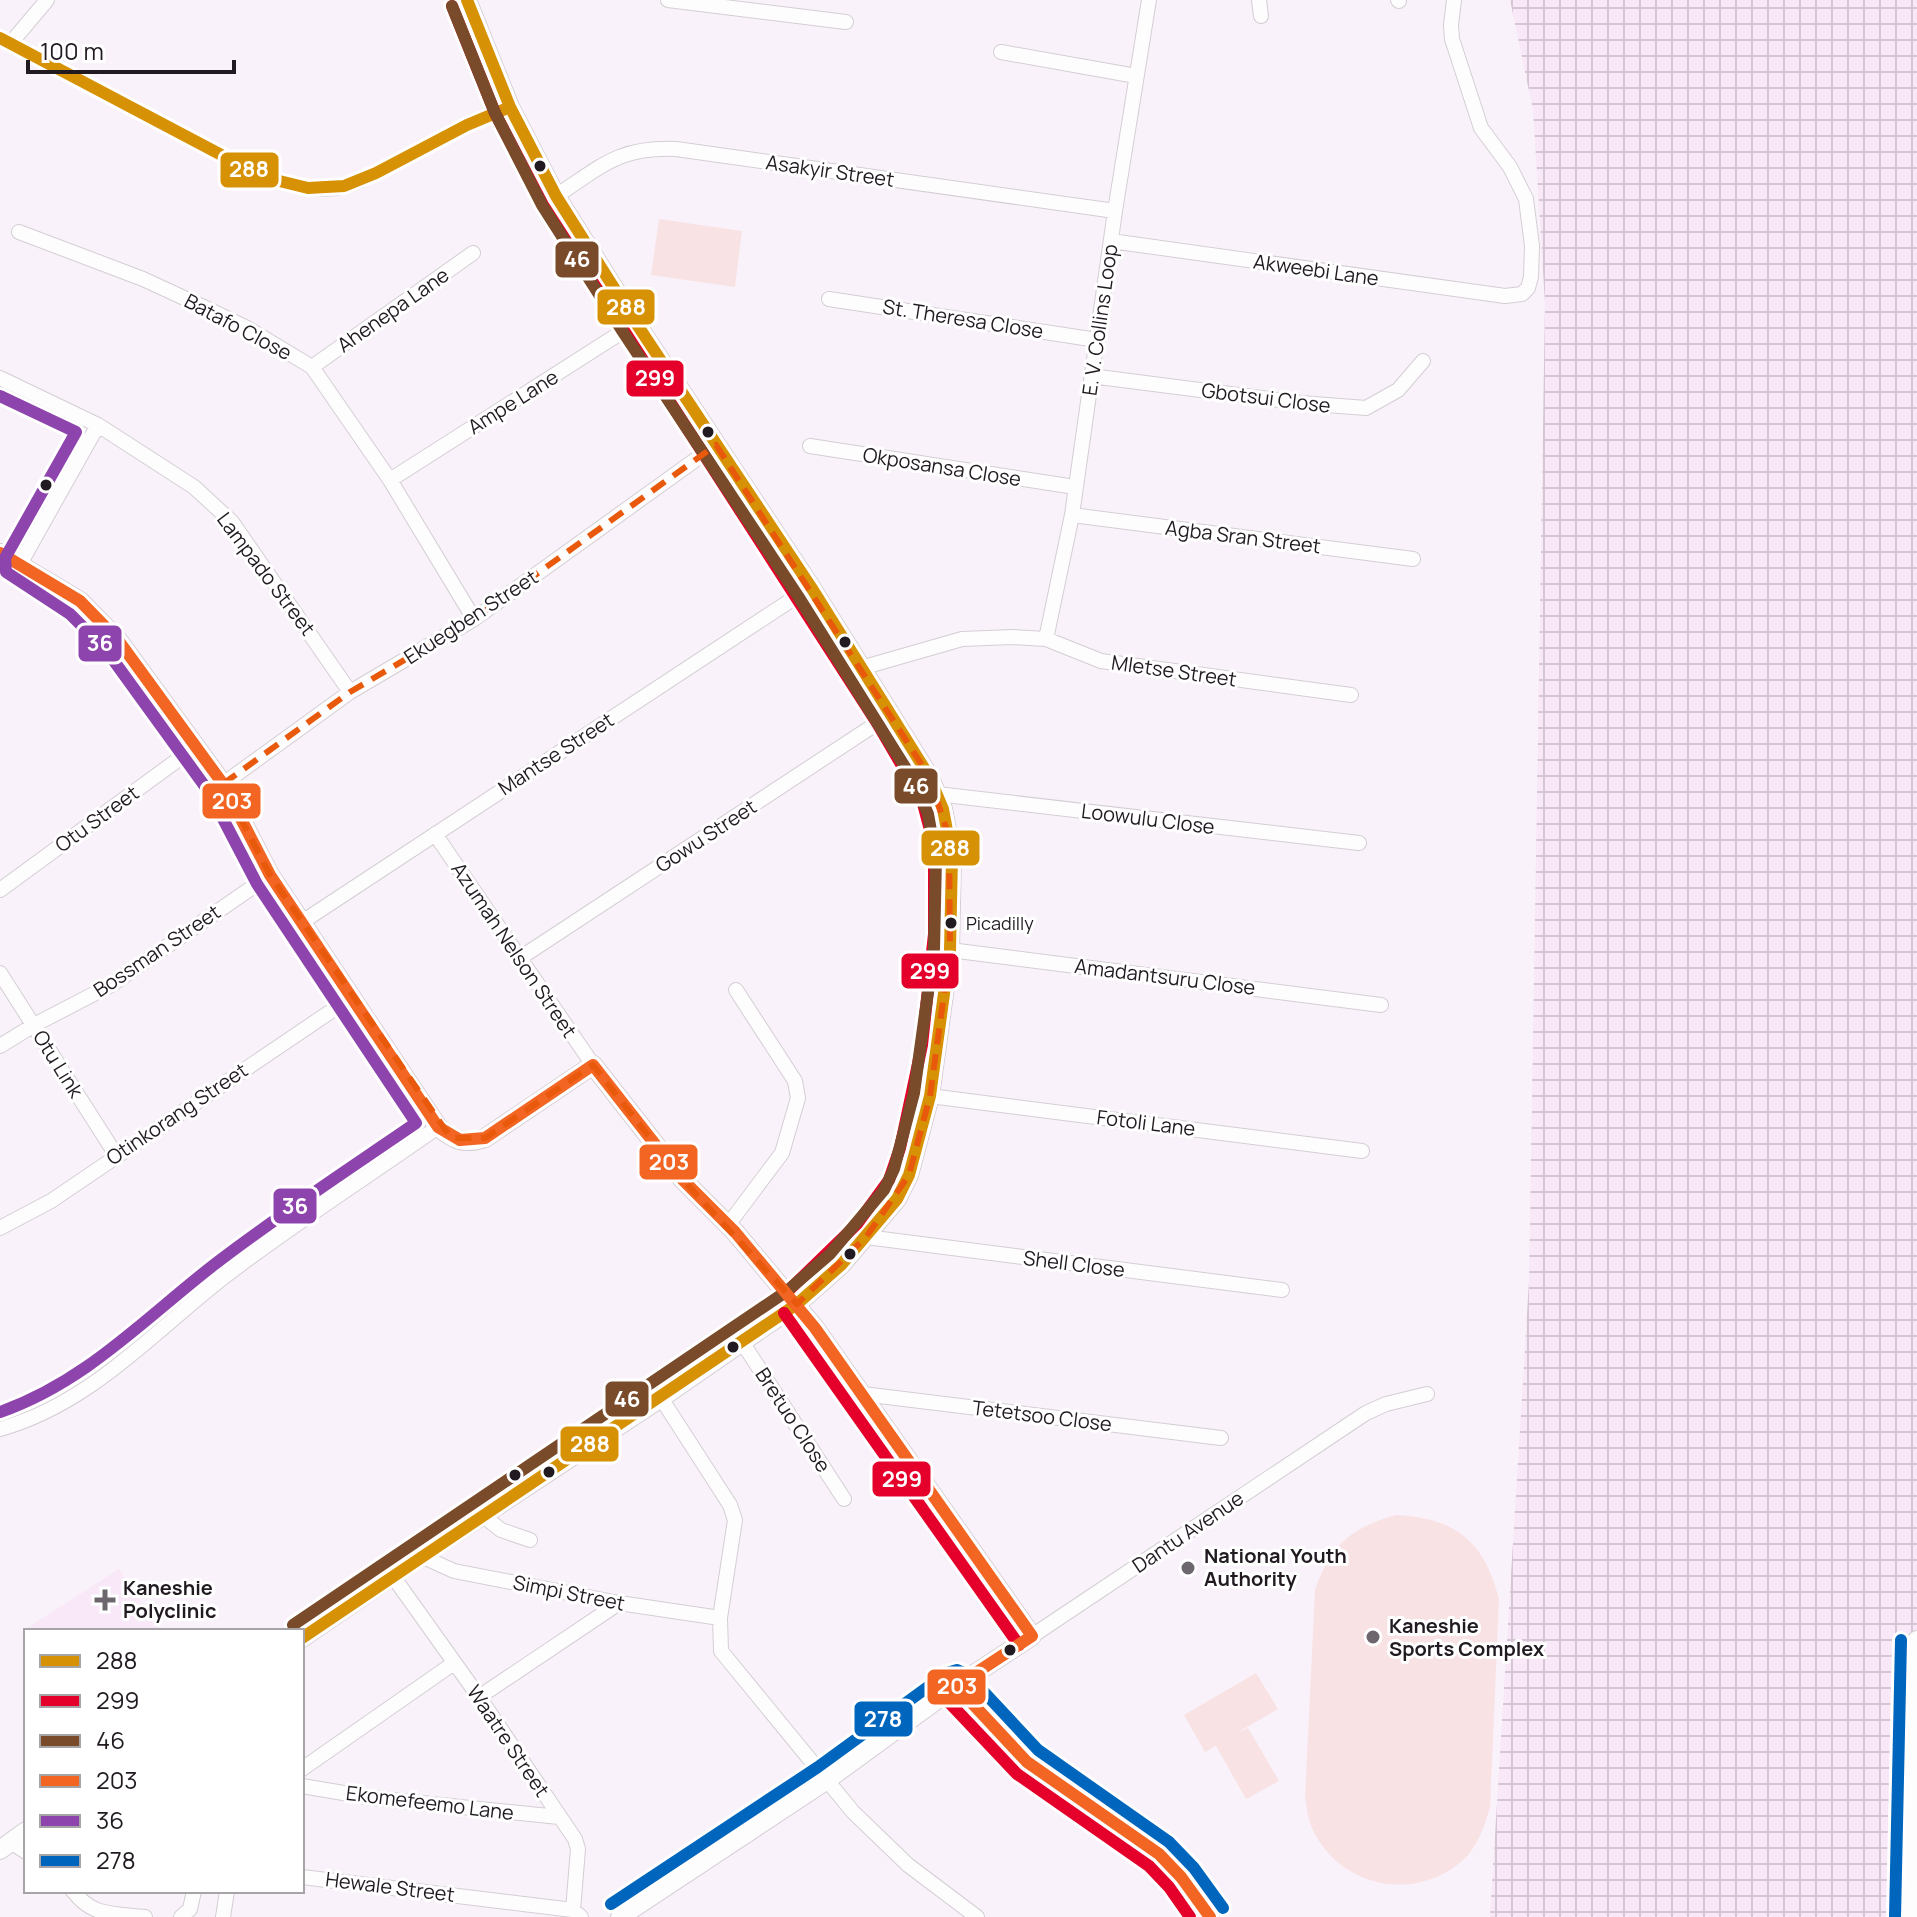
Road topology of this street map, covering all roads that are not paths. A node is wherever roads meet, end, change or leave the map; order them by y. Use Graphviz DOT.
graph roads {
  1 [pos="47,0"];
  2 [pos="467,0"];
  3 [pos="668,0"];
  4 [pos="1149,0"];
  5 [pos="1259,0"];
  6 [pos="1454,0"];
  7 [pos="1261,16"];
  8 [pos="846,22"];
  9 [pos="5,41"];
  10 [pos="1001,52"];
  11 [pos="1136,76"];
  12 [pos="510,107"];
  13 [pos="556,196"];
  14 [pos="1115,211"];
  15 [pos="19,232"];
  16 [pos="1111,241"];
  17 [pos="473,253"];
  18 [pos="829,299"];
  19 [pos="636,323"];
  20 [pos="1097,340"];
  21 [pos="1423,361"];
  22 [pos="312,367"];
  23 [pos="1091,376"];
  24 [pos="0,378"];
  25 [pos="98,425"];
  26 [pos="716,445"];
  27 [pos="810,446"];
  28 [pos="390,480"];
  29 [pos="1075,487"];
  30 [pos="1072,515"];
  31 [pos="0,553"];
  32 [pos="1413,559"];
  33 [pos="20,564"];
  34 [pos="811,587"];
  35 [pos="474,619"];
  36 [pos="1046,639"];
  37 [pos="861,668"];
  38 [pos="350,692"];
  39 [pos="1351,695"];
  40 [pos="891,714"];
  41 [pos="194,748"];
  42 [pos="223,784"];
  43 [pos="937,794"];
  44 [pos="435,834"];
  45 [pos="1359,843"];
  46 [pos="270,875"];
  47 [pos="0,890"];
  48 [pos="302,922"];
  49 [pos="950,950"];
  50 [pos="520,958"];
  51 [pos="0,973"];
  52 [pos="736,990"];
  53 [pos="352,997"];
  54 [pos="1381,1005"];
  55 [pos="34,1025"];
  56 [pos="0,1046"];
  57 [pos="593,1065"];
  58 [pos="930,1096"];
  59 [pos="438,1127"];
  60 [pos="1362,1151"];
  61 [pos="116,1155"];
  62 [pos="728,1225"];
  63 [pos="0,1228"];
  64 [pos="866,1237"];
  65 [pos="1282,1290"];
  66 [pos="797,1304"];
  67 [pos="742,1342"];
  68 [pos="863,1394"];
  69 [pos="1427,1394"];
  70 [pos="661,1398"];
  71 [pos="0,1429"];
  72 [pos="1221,1438"];
  73 [pos="844,1499"];
  74 [pos="482,1515"];
  75 [pos="530,1540"];
  76 [pos="421,1556"];
  77 [pos="392,1575"];
  78 [pos="619,1603"];
  79 [pos="720,1618"];
  80 [pos="1032,1636"];
  81 [pos="304,1637"];
  82 [pos="1917,1640"];
  83 [pos="454,1663"];
  84 [pos="956,1686"];
  85 [pos="479,1697"];
  86 [pos="304,1768"];
  87 [pos="827,1780"];
  88 [pos="304,1786"];
  89 [pos="559,1817"];
  90 [pos="304,1877"];
  91 [pos="74,1893"];
  92 [pos="194,1893"];
  93 [pos="227,1893"];
  94 [pos="577,1913"];
  95 [pos="145,1917"];
  96 [pos="181,1917"];
  97 [pos="223,1917"];
  98 [pos="620,1917"];
  99 [pos="977,1917"];
  100 [pos="1210,1917"];
  101 [pos="1911,1917"];
  1 -- 9 [label="street"];
  2 -- 12 [label="street"];
  3 -- 8 [label="street"];
  4 -- 11 [label="street, E. V. Collins Loop"];
  5 -- 7 [label="street"];
  6 -- 16 [label="street, Akweebi Lane"];
  9 -- 12 [label="street"];
  10 -- 11 [label="street"];
  11 -- 14 [label="street, E. V. Collins Loop"];
  12 -- 13 [label="street"];
  13 -- 14 [label="street, Asakyir Street"];
  13 -- 19 [label="street"];
  14 -- 16 [label="street, E. V. Collins Loop"];
  15 -- 22 [label="street, Batafo Close"];
  16 -- 20 [label="street, E. V. Collins Loop"];
  17 -- 22 [label="street, Ahenepa Lane"];
  18 -- 20 [label="street, St. Theresa Close"];
  19 -- 26 [label="street"];
  19 -- 28 [label="street, Ampe Lane"];
  20 -- 23 [label="street, E. V. Collins Loop"];
  21 -- 23 [label="street, Gbotsui Close"];
  22 -- 28 [label="street, Batafo Close"];
  23 -- 29 [label="street, E. V. Collins Loop"];
  24 -- 25 [label="street, Lampado Street"];
  25 -- 33 [label="street"];
  25 -- 38 [label="street, Lampado Street"];
  26 -- 34 [label="street"];
  26 -- 35 [label="street, Ekuegben Street"];
  27 -- 29 [label="street, Okposansa Close"];
  28 -- 35 [label="street, Batafo Close"];
  29 -- 30 [label="street, E. V. Collins Loop"];
  30 -- 32 [label="street, Agba Sran Street"];
  30 -- 36 [label="street, E. V. Collins Loop"];
  31 -- 33 [label="street"];
  33 -- 41 [label="street"];
  34 -- 37 [label="street"];
  34 -- 44 [label="street, Mantse Street"];
  35 -- 38 [label="street, Ekuegben Street"];
  36 -- 37 [label="street, Mletse Street"];
  36 -- 39 [label="street, Mletse Street"];
  37 -- 40 [label="street"];
  38 -- 42 [label="street, Ekuegben Street"];
  40 -- 43 [label="street"];
  40 -- 50 [label="street, Gowu Street"];
  41 -- 42 [label="street"];
  41 -- 47 [label="street, Otu Street"];
  42 -- 46 [label="street"];
  43 -- 45 [label="street, Loowulu Close"];
  43 -- 49 [label="street"];
  44 -- 48 [label="street, Mantse Street"];
  44 -- 50 [label="street, Azumah Nelson Street"];
  46 -- 48 [label="street"];
  46 -- 55 [label="street, Bossman Street"];
  48 -- 53 [label="street"];
  49 -- 54 [label="street, Amadantsuru Close"];
  49 -- 58 [label="street"];
  50 -- 57 [label="street, Azumah Nelson Street"];
  51 -- 55 [label="street, Otu Link"];
  52 -- 62 [label="street"];
  53 -- 59 [label="street"];
  53 -- 61 [label="street, Otinkorang Street"];
  55 -- 56 [label="street, Bossman Street"];
  55 -- 61 [label="street, Otu Link"];
  57 -- 59 [label="street"];
  57 -- 62 [label="street, Azumah Nelson Street"];
  58 -- 60 [label="street, Fotoli Lane"];
  58 -- 64 [label="street"];
  59 -- 71 [label="street"];
  61 -- 63 [label="street, Otinkorang Street"];
  62 -- 66 [label="street, Azumah Nelson Street"];
  64 -- 65 [label="street, Shell Close"];
  64 -- 66 [label="street"];
  66 -- 67 [label="street"];
  66 -- 68 [label="street, Azumah Nelson Street"];
  67 -- 70 [label="street"];
  67 -- 73 [label="street, Bretuo Close"];
  68 -- 72 [label="street, Tetetsoo Close"];
  68 -- 80 [label="street, Azumah Nelson Street"];
  69 -- 80 [label="street, Dantu Avenue"];
  70 -- 74 [label="street"];
  70 -- 79 [label="street"];
  74 -- 75 [label="street"];
  74 -- 76 [label="street"];
  76 -- 77 [label="street"];
  76 -- 78 [label="street, Simpi Street"];
  77 -- 81 [label="street"];
  77 -- 83 [label="street, Waatre Street"];
  78 -- 79 [label="street, Simpi Street"];
  78 -- 85 [label="street"];
  79 -- 87 [label="street"];
  80 -- 84 [label="street, Dantu Avenue"];
  82 -- 101 [label="street"];
  83 -- 85 [label="street, Waatre Street"];
  83 -- 86 [label="street"];
  84 -- 87 [label="street, Dantu Avenue"];
  84 -- 100 [label="street"];
  85 -- 89 [label="street, Waatre Street"];
  87 -- 98 [label="street, Dantu Avenue"];
  87 -- 99 [label="street"];
  88 -- 89 [label="street, Ekomefeemo Lane"];
  89 -- 94 [label="street, Waatre Street"];
  90 -- 94 [label="street, Hewale Street"];
  91 -- 95 [label="street"];
  92 -- 96 [label="street"];
  93 -- 97 [label="street"];
}
